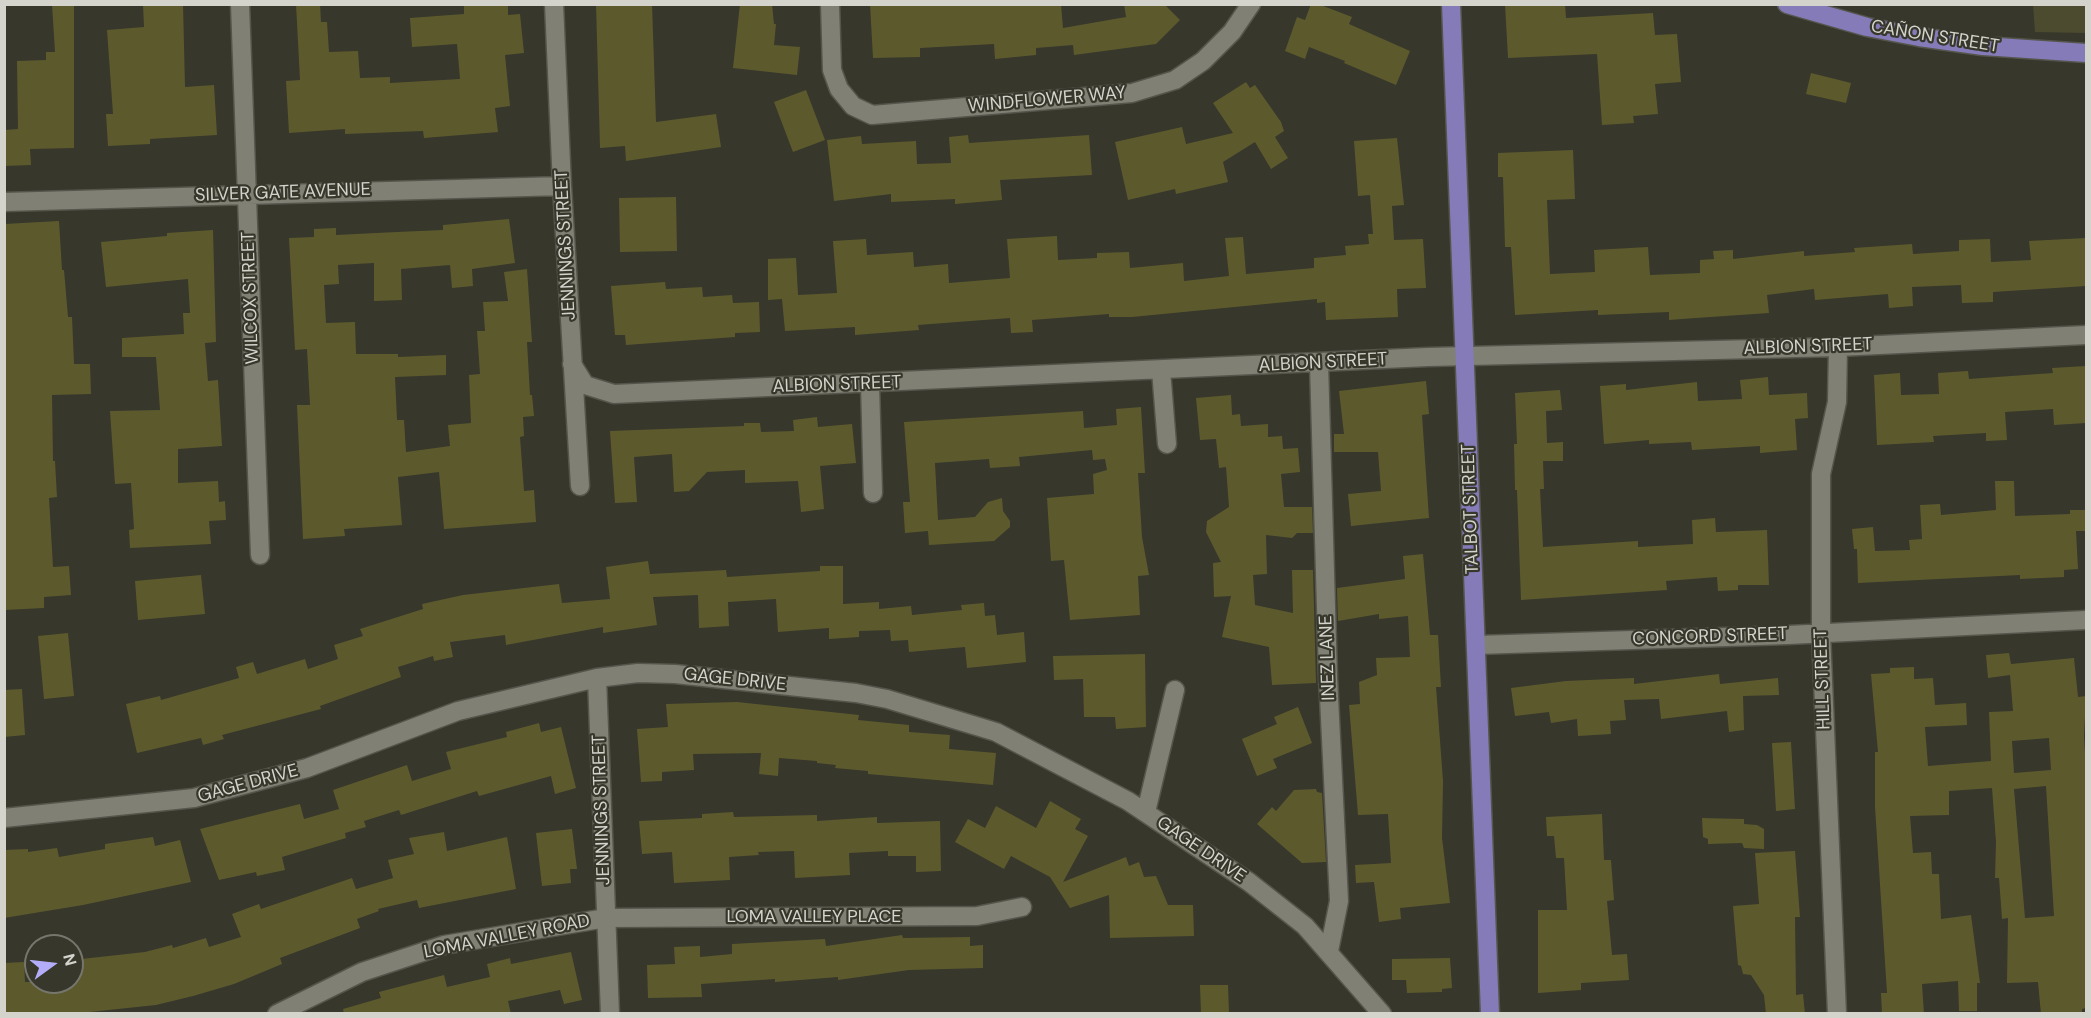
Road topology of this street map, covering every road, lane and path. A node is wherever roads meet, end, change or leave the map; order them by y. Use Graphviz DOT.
graph roads {
  1 [pos="240,4"];
  2 [pos="554,4"];
  3 [pos="830,4"];
  4 [pos="1251,4"];
  5 [pos="1452,4"];
  6 [pos="1787,4"];
  7 [pos="2086,53"];
  8 [pos="562,186"];
  9 [pos="248,195"];
  10 [pos="4,202"];
  11 [pos="2086,335"];
  12 [pos="1838,347"];
  13 [pos="1464,357"];
  14 [pos="572,364"];
  15 [pos="1319,364"];
  16 [pos="1161,370"];
  17 [pos="870,384"];
  18 [pos="1167,444"];
  19 [pos="580,486"];
  20 [pos="873,493"];
  21 [pos="260,555"];
  22 [pos="2086,620"];
  23 [pos="1821,633"];
  24 [pos="1477,645"];
  25 [pos="597,678"];
  26 [pos="1175,690"];
  27 [pos="1146,812"];
  28 [pos="4,818"];
  29 [pos="1022,907"];
  30 [pos="606,918"];
  31 [pos="1329,951"];
  32 [pos="277,1014"];
  33 [pos="610,1014"];
  34 [pos="1382,1014"];
  35 [pos="1490,1014"];
  36 [pos="1837,1014"];
  1 -- 9 [label="street, WILCOX STREET"];
  2 -- 8 [label="street, JENNINGS STREET"];
  3 -- 4 [label="street, WINDFLOWER WAY"];
  5 -- 13 [label="main road, TALBOT STREET"];
  6 -- 7 [label="main road, CAÑON STREET"];
  8 -- 9 [label="street, SILVER GATE AVENUE"];
  8 -- 14 [label="street, JENNINGS STREET"];
  9 -- 10 [label="street, SILVER GATE AVENUE"];
  9 -- 21 [label="street, WILCOX STREET"];
  11 -- 12 [label="street, ALBION STREET"];
  12 -- 13 [label="street, ALBION STREET"];
  12 -- 23 [label="street, HILL STREET"];
  13 -- 15 [label="street, ALBION STREET"];
  13 -- 24 [label="main road, TALBOT STREET"];
  14 -- 17 [label="street, ALBION STREET"];
  14 -- 19 [label="street, JENNINGS STREET"];
  15 -- 16 [label="street, ALBION STREET"];
  15 -- 31 [label="street, INEZ LANE"];
  16 -- 17 [label="street, ALBION STREET"];
  16 -- 18 [label="street"];
  17 -- 20 [label="street"];
  22 -- 23 [label="street, CONCORD STREET"];
  23 -- 24 [label="street, CONCORD STREET"];
  23 -- 36 [label="street, HILL STREET"];
  24 -- 35 [label="main road, TALBOT STREET"];
  25 -- 27 [label="street, GAGE DRIVE"];
  25 -- 28 [label="street, GAGE DRIVE"];
  25 -- 30 [label="street, JENNINGS STREET"];
  26 -- 27 [label="street"];
  27 -- 31 [label="street, GAGE DRIVE"];
  29 -- 30 [label="street, LOMA VALLEY PLACE"];
  30 -- 32 [label="street, LOMA VALLEY ROAD"];
  30 -- 33 [label="street, JENNINGS STREET"];
  31 -- 34 [label="street, GAGE DRIVE"];
}
